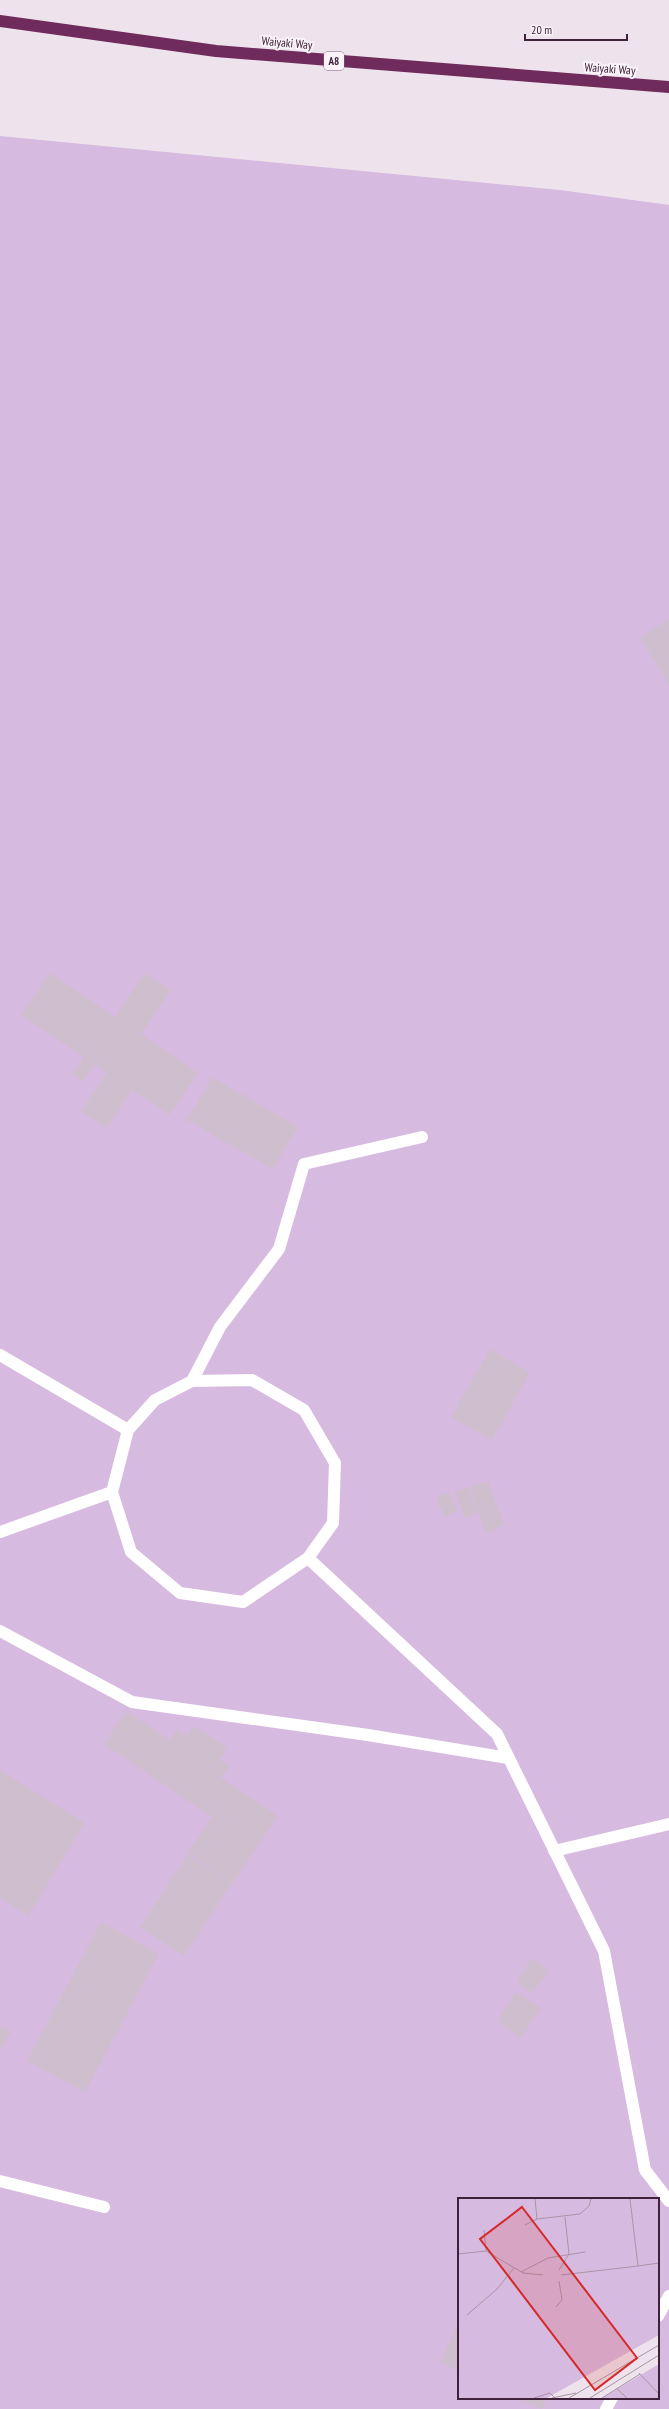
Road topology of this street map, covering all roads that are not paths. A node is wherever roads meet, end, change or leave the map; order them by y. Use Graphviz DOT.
graph roads {
  1 [pos="0,21"];
  2 [pos="669,87"];
  3 [pos="422,1137"];
  4 [pos="0,1355"];
  5 [pos="192,1381"];
  6 [pos="128,1430"];
  7 [pos="112,1492"];
  8 [pos="0,1532"];
  9 [pos="308,1558"];
  10 [pos="0,1631"];
  11 [pos="508,1758"];
  12 [pos="669,1824"];
  13 [pos="554,1851"];
  14 [pos="0,2181"];
  15 [pos="669,2201"];
  16 [pos="104,2207"];
  17 [pos="669,2296"];
  18 [pos="659,2314"];
  19 [pos="611,2399"];
  20 [pos="606,2409"];
  1 -- 2 [label="highway, Waiyaki Way / A8"];
  3 -- 5 [label="lane"];
  4 -- 6 [label="lane"];
  5 -- 6 [label="lane"];
  5 -- 9 [label="lane"];
  6 -- 7 [label="lane"];
  7 -- 8 [label="lane"];
  7 -- 9 [label="lane"];
  9 -- 11 [label="lane"];
  10 -- 11 [label="lane"];
  11 -- 13 [label="lane"];
  12 -- 13 [label="lane"];
  13 -- 15 [label="lane"];
  14 -- 16 [label="lane"];
  17 -- 18 [label="lane"];
  19 -- 20 [label="lane"];
}
